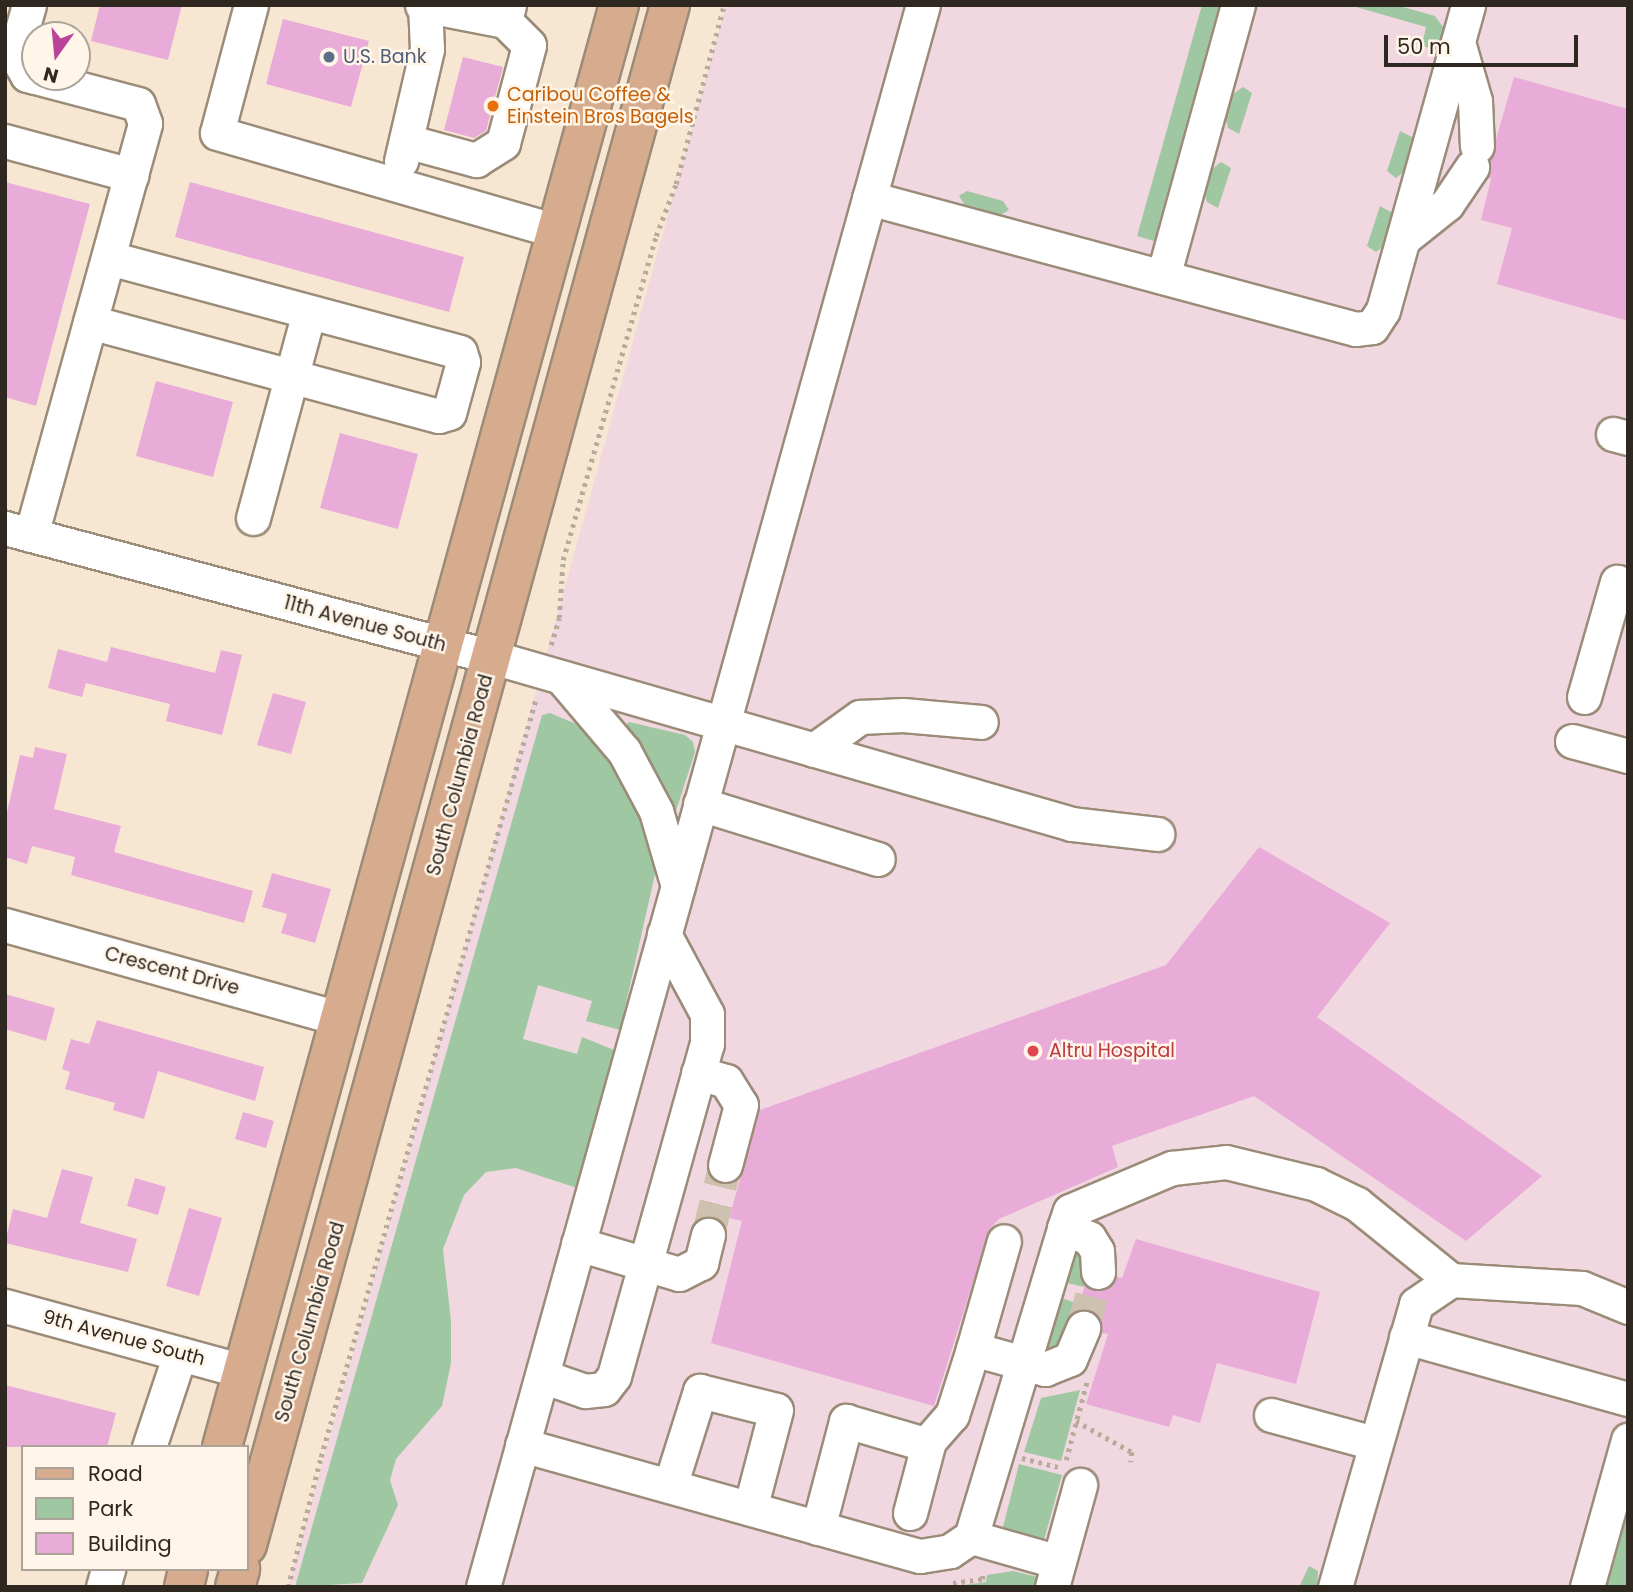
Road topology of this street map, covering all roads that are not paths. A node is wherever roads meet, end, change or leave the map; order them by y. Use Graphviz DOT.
graph roads {
  1 [pos="251,5"];
  2 [pos="424,5"];
  3 [pos="619,5"];
  4 [pos="670,5"];
  5 [pos="922,5"];
  6 [pos="1238,5"];
  7 [pos="1468,5"];
  8 [pos="507,13"];
  9 [pos="21,33"];
  10 [pos="1458,42"];
  11 [pos="21,64"];
  12 [pos="88,91"];
  13 [pos="5,141"];
  14 [pos="406,141"];
  15 [pos="131,176"];
  16 [pos="396,184"];
  17 [pos="869,198"];
  18 [pos="556,231"];
  19 [pos="1403,239"];
  20 [pos="108,258"];
  21 [pos="1163,277"];
  22 [pos="309,312"];
  23 [pos="90,322"];
  24 [pos="291,376"];
  25 [pos="253,518"];
  26 [pos="18,532"];
  27 [pos="1617,582"];
  28 [pos="1615,638"];
  29 [pos="443,645"];
  30 [pos="492,657"];
  31 [pos="562,678"];
  32 [pos="1584,697"];
  33 [pos="981,722"];
  34 [pos="723,724"];
  35 [pos="1572,741"];
  36 [pos="814,750"];
  37 [pos="1628,756"];
  38 [pos="700,804"];
  39 [pos="1157,834"];
  40 [pos="877,859"];
  41 [pos="678,886"];
  42 [pos="5,925"];
  43 [pos="664,934"];
  44 [pos="338,1018"];
  45 [pos="698,1073"];
  46 [pos="725,1165"];
  47 [pos="1064,1228"];
  48 [pos="708,1235"];
  49 [pos="1004,1241"];
  50 [pos="578,1244"];
  51 [pos="645,1265"];
  52 [pos="1098,1272"];
  53 [pos="1451,1280"];
  54 [pos="5,1306"];
  55 [pos="1628,1307"];
  56 [pos="1083,1328"];
  57 [pos="1406,1337"];
  58 [pos="973,1349"];
  59 [pos="180,1354"];
  60 [pos="1024,1366"];
  61 [pos="242,1371"];
  62 [pos="542,1376"];
  63 [pos="1628,1399"];
  64 [pos="1271,1415"];
  65 [pos="1628,1440"];
  66 [pos="1374,1443"];
  67 [pos="150,1445"];
  68 [pos="223,1445"];
  69 [pos="522,1445"];
  70 [pos="928,1445"];
  71 [pos="1072,1477"];
  72 [pos="670,1486"];
  73 [pos="262,1491"];
  74 [pos="750,1509"];
  75 [pos="911,1513"];
  76 [pos="818,1528"];
  77 [pos="971,1537"];
  78 [pos="248,1541"];
  79 [pos="1055,1574"];
  80 [pos="483,1587"];
  81 [pos="1335,1587"];
  82 [pos="1587,1587"];
  1 -- 16 [label="street"];
  2 -- 8 [label="street"];
  2 -- 14 [label="street"];
  3 -- 18 [label="main road"];
  4 -- 30 [label="main road, South Columbia Road"];
  5 -- 17 [label="street"];
  6 -- 21 [label="street"];
  7 -- 10 [label="street"];
  8 -- 14 [label="street"];
  9 -- 11 [label="street"];
  10 -- 19 [label="street"];
  10 -- 19 [label="street"];
  12 -- 15 [label="street"];
  13 -- 15 [label="street"];
  14 -- 16 [label="street"];
  15 -- 20 [label="street"];
  16 -- 18 [label="street"];
  17 -- 21 [label="street"];
  17 -- 34 [label="street"];
  18 -- 29 [label="main road"];
  19 -- 21 [label="street"];
  20 -- 22 [label="street"];
  20 -- 23 [label="street"];
  22 -- 24 [label="street"];
  22 -- 24 [label="street"];
  23 -- 24 [label="street"];
  23 -- 26 [label="street"];
  24 -- 25 [label="street"];
  26 -- 29 [label="street, 11th Avenue South"];
  27 -- 28 [label="street"];
  28 -- 32 [label="street"];
  29 -- 30 [label="street, 11th Avenue South"];
  29 -- 44 [label="main road"];
  30 -- 31 [label="street, 11th Avenue South"];
  30 -- 73 [label="main road, South Columbia Road"];
  31 -- 34 [label="street, 11th Avenue South"];
  31 -- 41 [label="street"];
  33 -- 36 [label="street"];
  34 -- 36 [label="street, 11th Avenue South"];
  34 -- 38 [label="street"];
  35 -- 37 [label="street"];
  36 -- 39 [label="street, 11th Avenue South"];
  38 -- 40 [label="street"];
  38 -- 41 [label="street"];
  41 -- 43 [label="street"];
  42 -- 44 [label="street, Crescent Drive"];
  43 -- 45 [label="street"];
  43 -- 50 [label="street"];
  44 -- 61 [label="main road"];
  45 -- 46 [label="street"];
  45 -- 51 [label="street"];
  47 -- 52 [label="street"];
  47 -- 53 [label="street"];
  47 -- 60 [label="street"];
  48 -- 51 [label="street"];
  49 -- 58 [label="street"];
  50 -- 51 [label="street"];
  50 -- 62 [label="street"];
  51 -- 62 [label="street"];
  53 -- 55 [label="street"];
  53 -- 57 [label="street"];
  54 -- 59 [label="street, 9th Avenue South"];
  56 -- 60 [label="street"];
  57 -- 63 [label="street"];
  57 -- 66 [label="street"];
  58 -- 60 [label="street"];
  58 -- 70 [label="street"];
  59 -- 61 [label="street, 9th Avenue South"];
  59 -- 67 [label="street"];
  60 -- 77 [label="street"];
  61 -- 68 [label="main road"];
  61 -- 73 [label="main road"];
  62 -- 69 [label="street"];
  64 -- 66 [label="street"];
  65 -- 82 [label="street"];
  66 -- 81 [label="street"];
  69 -- 72 [label="street"];
  69 -- 80 [label="street"];
  70 -- 75 [label="street"];
  70 -- 76 [label="street"];
  71 -- 79 [label="street"];
  72 -- 74 [label="street"];
  72 -- 74 [label="street"];
  73 -- 78 [label="main road, South Columbia Road"];
  74 -- 76 [label="street"];
  76 -- 77 [label="street"];
  77 -- 79 [label="street"];
}
